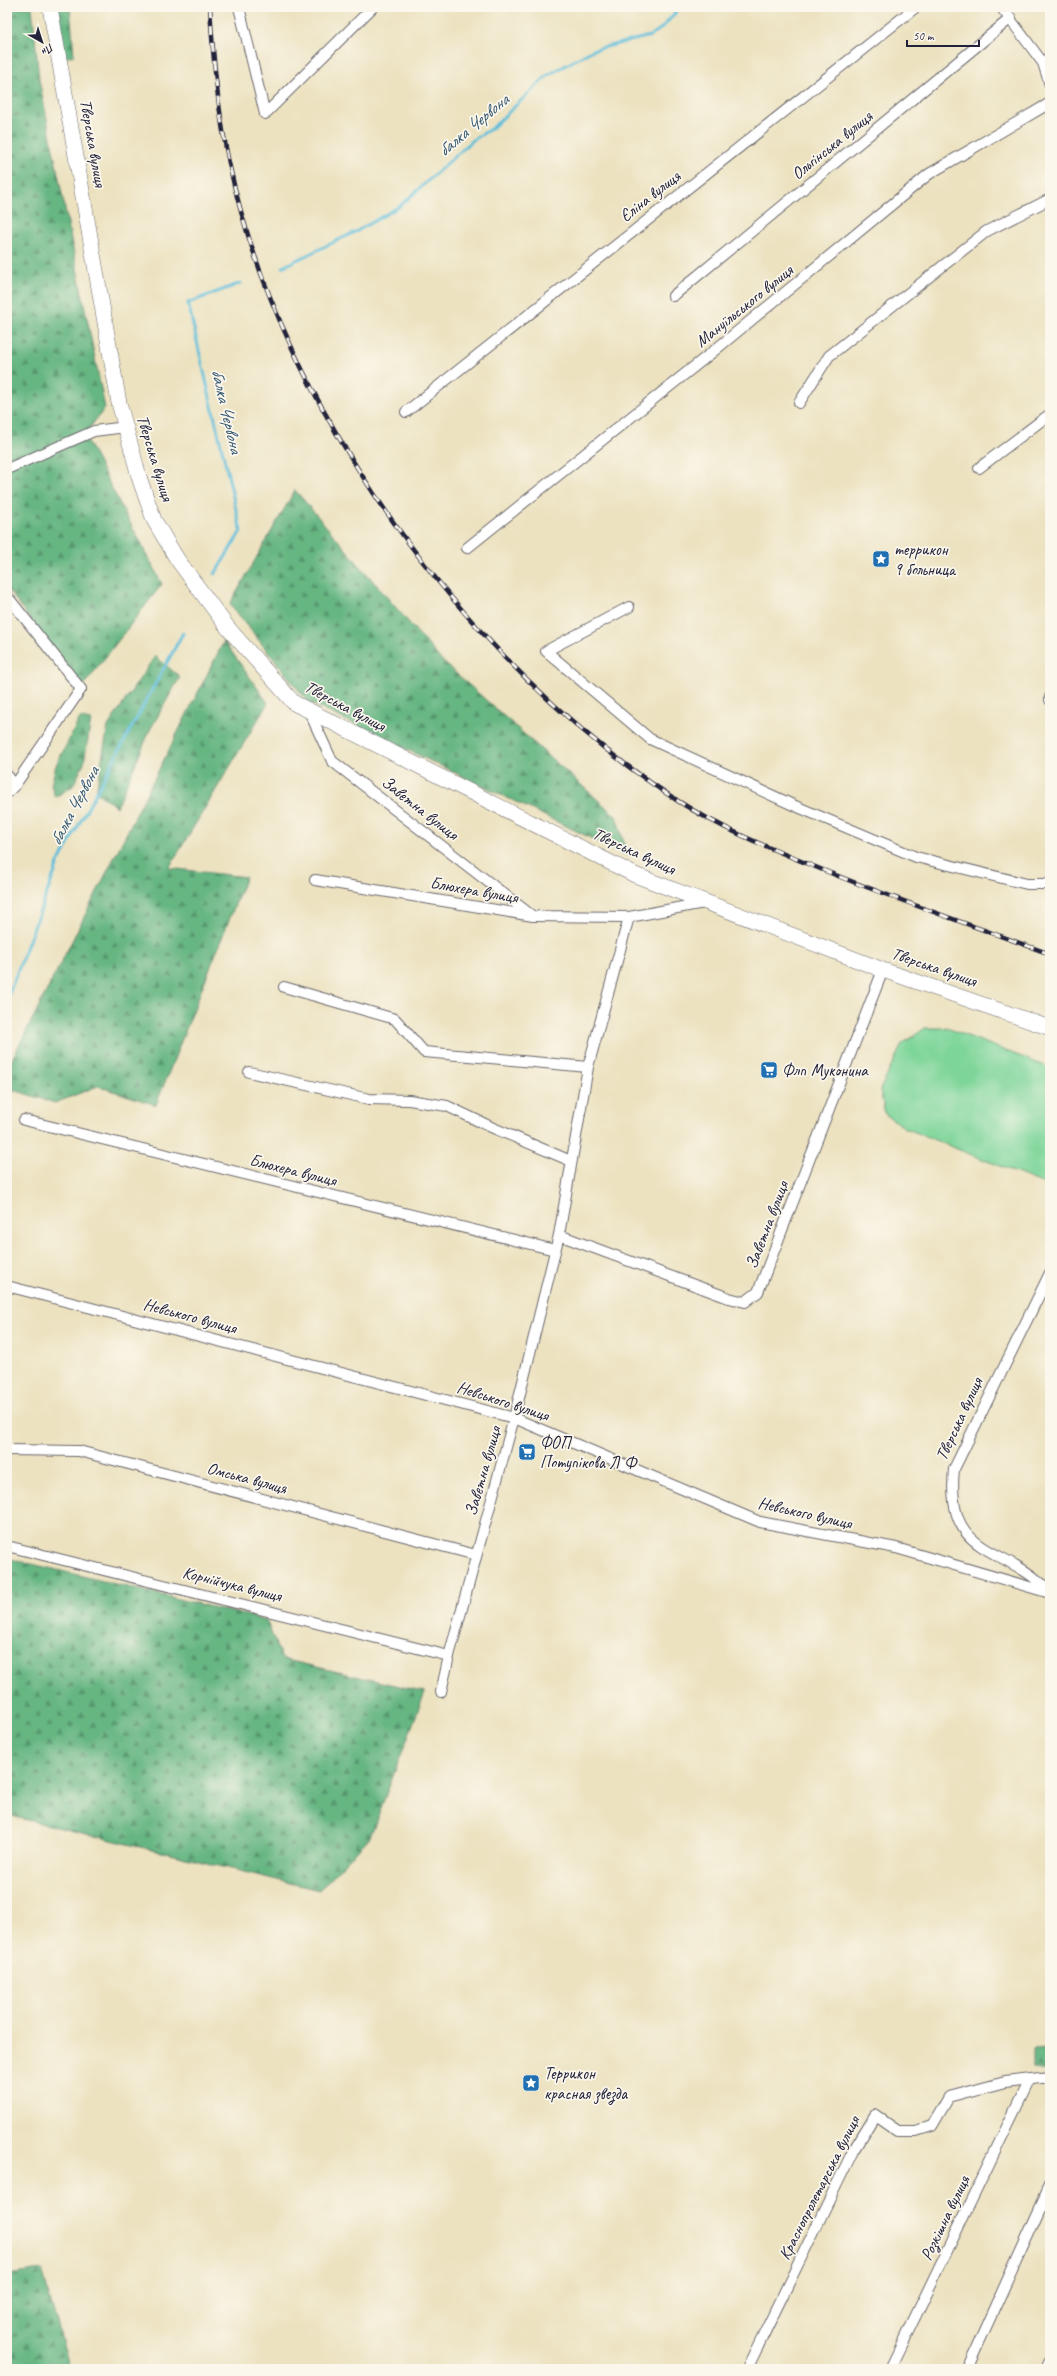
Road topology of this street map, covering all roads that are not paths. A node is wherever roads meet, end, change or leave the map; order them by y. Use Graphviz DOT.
graph roads {
  1 [pos="50,7"];
  2 [pos="239,7"];
  3 [pos="373,7"];
  4 [pos="916,7"];
  5 [pos="1001,7"];
  6 [pos="1011,18"];
  7 [pos="1050,85"];
  8 [pos="1050,103"];
  9 [pos="1050,199"];
  10 [pos="674,296"];
  11 [pos="799,403"];
  12 [pos="406,412"];
  13 [pos="1050,414"];
  14 [pos="126,427"];
  15 [pos="979,468"];
  16 [pos="7,469"];
  17 [pos="467,548"];
  18 [pos="7,596"];
  19 [pos="629,608"];
  20 [pos="1050,696"];
  21 [pos="1050,700"];
  22 [pos="308,710"];
  23 [pos="7,775"];
  24 [pos="15,785"];
  25 [pos="7,793"];
  26 [pos="315,880"];
  27 [pos="1050,884"];
  28 [pos="704,902"];
  29 [pos="532,916"];
  30 [pos="630,917"];
  31 [pos="884,970"];
  32 [pos="284,987"];
  33 [pos="1050,1028"];
  34 [pos="588,1067"];
  35 [pos="248,1072"];
  36 [pos="24,1120"];
  37 [pos="571,1161"];
  38 [pos="558,1235"];
  39 [pos="555,1250"];
  40 [pos="1050,1273"];
  41 [pos="7,1286"];
  42 [pos="514,1418"];
  43 [pos="7,1450"];
  44 [pos="7,1546"];
  45 [pos="476,1555"];
  46 [pos="1050,1592"];
  47 [pos="449,1656"];
  48 [pos="441,1692"];
  49 [pos="1050,2077"];
  50 [pos="1029,2081"];
  51 [pos="1050,2186"];
  52 [pos="1050,2361"];
  53 [pos="747,2369"];
  54 [pos="890,2369"];
  55 [pos="967,2369"];
  56 [pos="1046,2369"];
  1 -- 14 [label="main road, Тверська вулиця"];
  2 -- 3 [label="street"];
  4 -- 12 [label="street, Єліна вулиця"];
  5 -- 6 [label="street"];
  6 -- 7 [label="street"];
  6 -- 10 [label="street, Ольгінська вулиця"];
  8 -- 17 [label="street, Мануїльського вулиця"];
  9 -- 11 [label="street"];
  13 -- 15 [label="street"];
  14 -- 16 [label="street"];
  14 -- 22 [label="main road, Тверська вулиця"];
  18 -- 24 [label="street"];
  19 -- 27 [label="street"];
  20 -- 21 [label="street"];
  22 -- 28 [label="main road, Тверська вулиця"];
  22 -- 29 [label="street, Заветна вулиця"];
  23 -- 24 [label="street"];
  24 -- 25 [label="street"];
  26 -- 29 [label="street, Блюхера вулиця"];
  28 -- 30 [label="street"];
  28 -- 31 [label="main road, Тверська вулиця"];
  29 -- 30 [label="street, Блюхера вулиця"];
  30 -- 34 [label="street, Заветна вулиця"];
  31 -- 33 [label="main road, Тверська вулиця"];
  31 -- 38 [label="street, Заветна вулиця"];
  32 -- 34 [label="street"];
  34 -- 37 [label="street, Заветна вулиця"];
  35 -- 37 [label="street"];
  36 -- 39 [label="street, Блюхера вулиця"];
  37 -- 38 [label="street, Заветна вулиця"];
  38 -- 39 [label="street, Заветна вулиця"];
  39 -- 42 [label="street, Заветна вулиця"];
  40 -- 46 [label="street, Тверська вулиця"];
  41 -- 42 [label="street, Невського вулиця"];
  42 -- 45 [label="street, Заветна вулиця"];
  42 -- 46 [label="street, Невського вулиця"];
  43 -- 45 [label="street, Омська вулиця"];
  44 -- 47 [label="street, Корнійчука вулиця"];
  45 -- 47 [label="street, Заветна вулиця"];
  47 -- 48 [label="street, Заветна вулиця"];
  49 -- 50 [label="street, Краснопролетарська вулиця"];
  50 -- 53 [label="street, Краснопролетарська вулиця"];
  50 -- 54 [label="street, Розкішна вулиця"];
  51 -- 55 [label="street"];
  52 -- 56 [label="street"];
}
